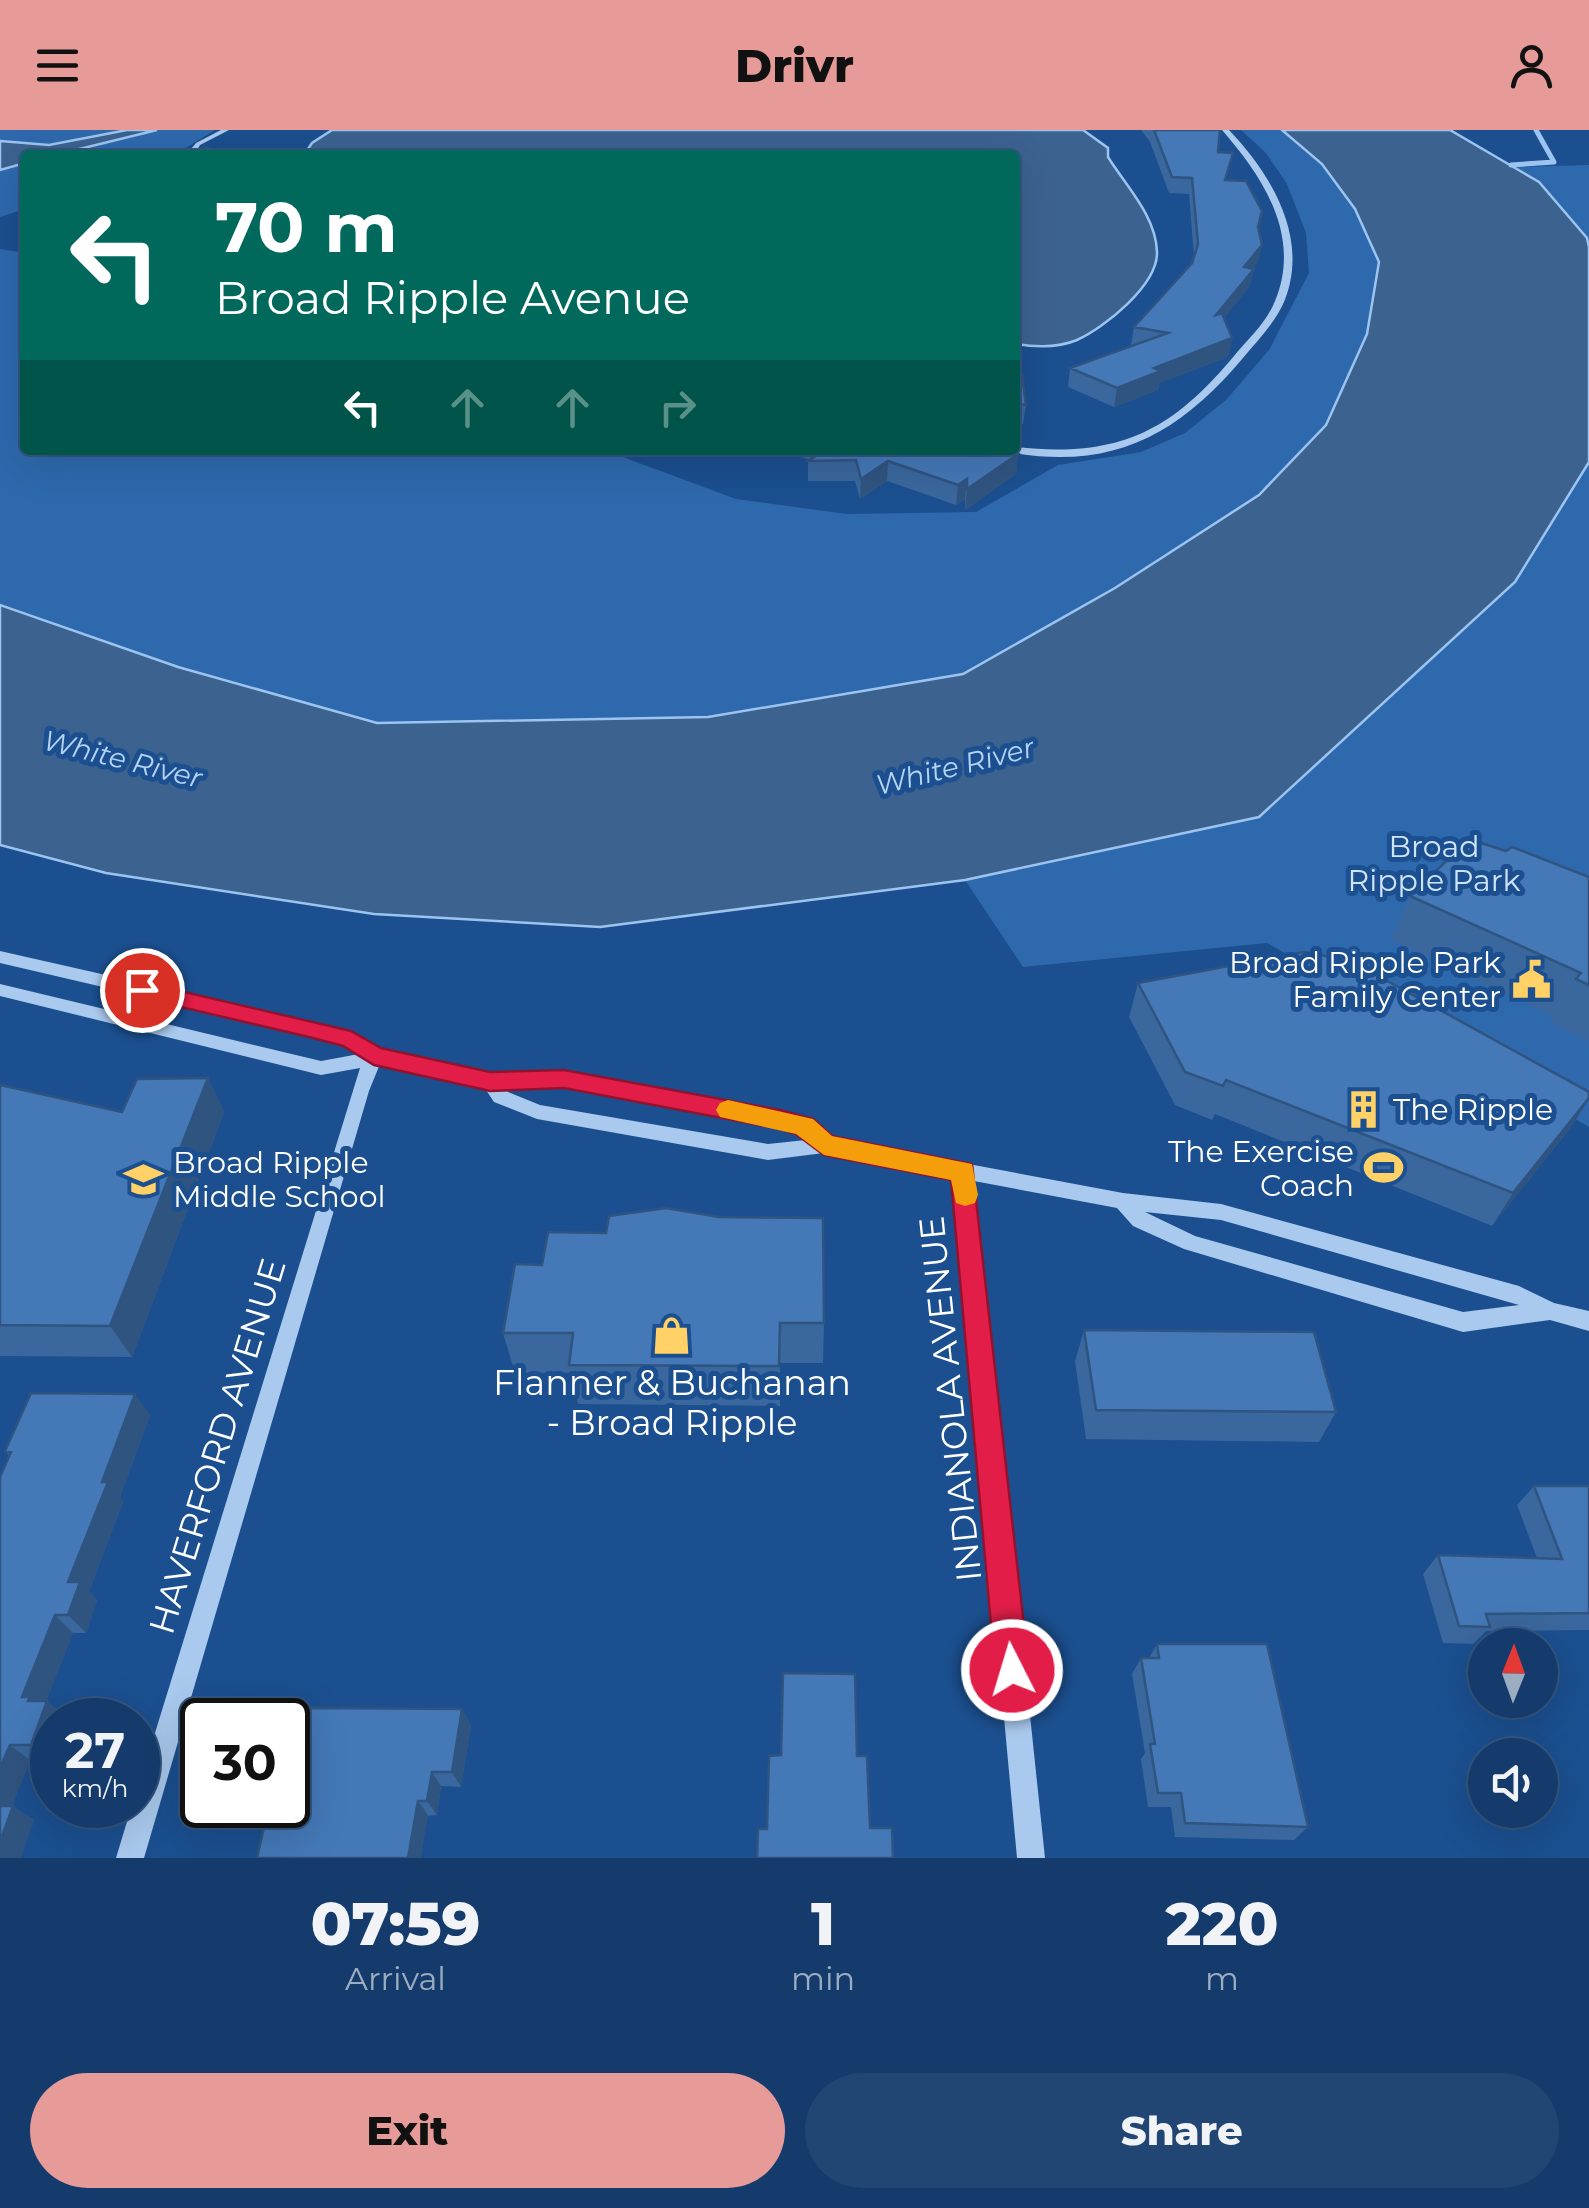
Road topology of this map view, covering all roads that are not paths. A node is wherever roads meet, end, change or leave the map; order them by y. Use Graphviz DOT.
graph roads {
  1 [pos="226,130"];
  2 [pos="1224,130"];
  3 [pos="194,150"];
  4 [pos="1020,450"];
  5 [pos="0,957"];
  6 [pos="0,990"];
  7 [pos="374,1056"];
  8 [pos="490,1082"];
  9 [pos="824,1144"];
  10 [pos="963,1172"];
  11 [pos="1123,1202"];
  12 [pos="1550,1312"];
  13 [pos="1589,1321"];
  14 [pos="130,1858"];
  15 [pos="1031,1858"];
  1 -- 3 [label="street"];
  2 -- 4 [label="street"];
  5 -- 7 [label="street"];
  6 -- 7 [label="street"];
  7 -- 8 [label="street"];
  7 -- 14 [label="street, HAVERFORD AVENUE"];
  8 -- 9 [label="street"];
  8 -- 9 [label="street"];
  9 -- 10 [label="street"];
  10 -- 11 [label="street"];
  10 -- 15 [label="street, INDIANOLA AVENUE"];
  11 -- 12 [label="street"];
  11 -- 12 [label="street"];
  12 -- 13 [label="street"];
}
